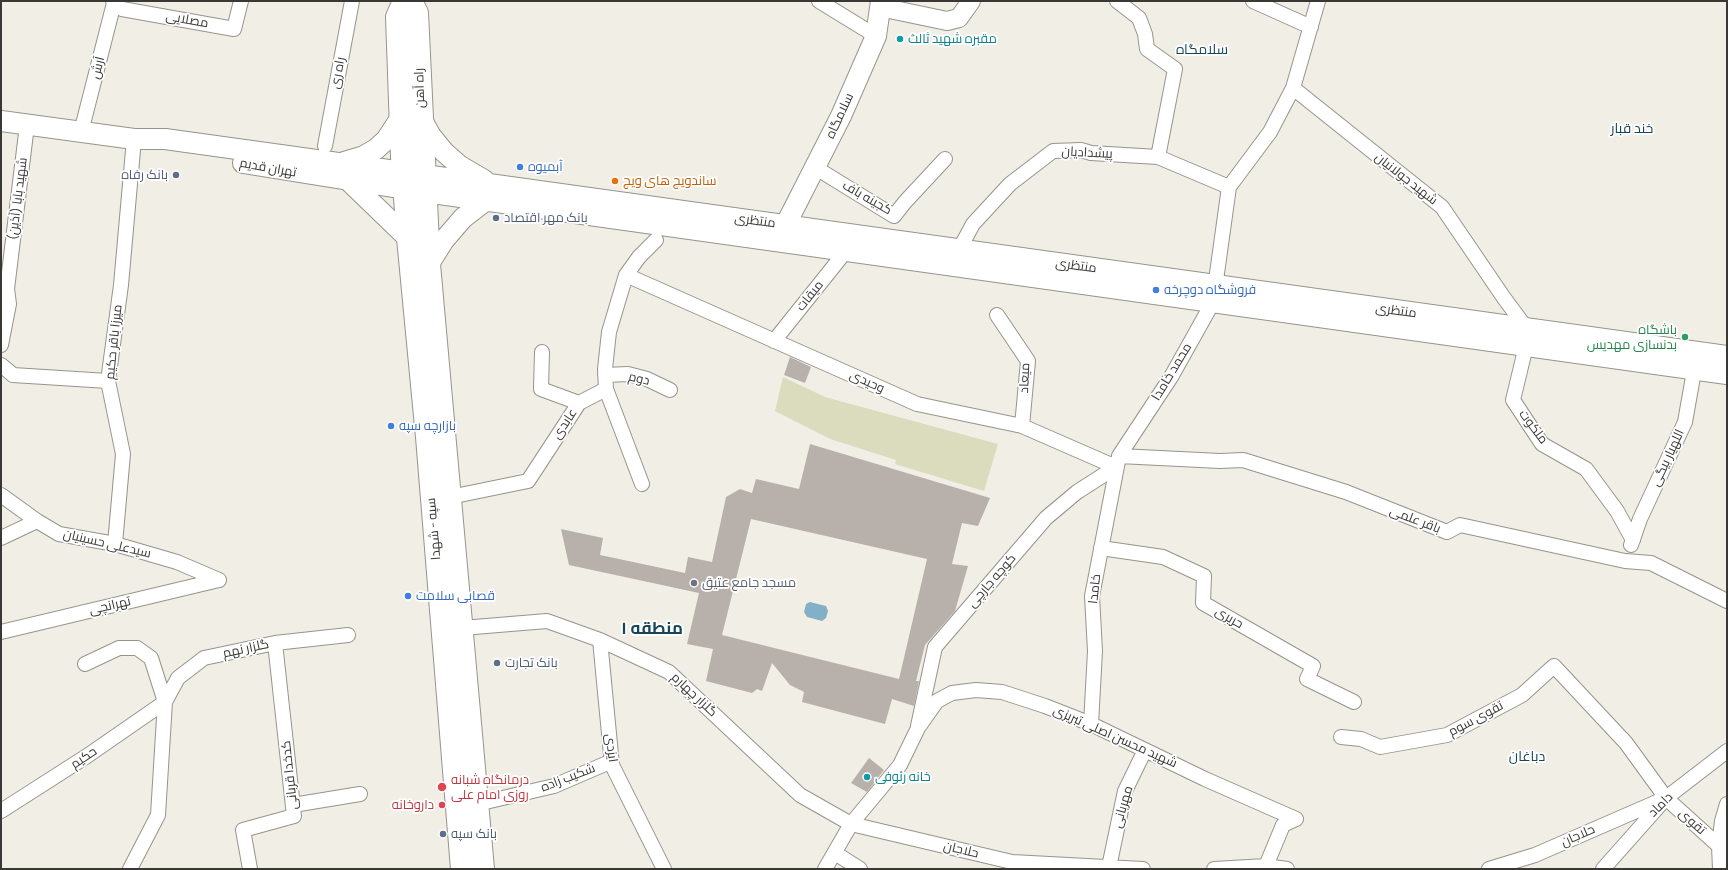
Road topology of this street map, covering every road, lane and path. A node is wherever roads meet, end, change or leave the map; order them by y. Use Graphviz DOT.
graph roads {
  1 [pos="241,1"];
  2 [pos="352,1"];
  3 [pos="404,1"];
  4 [pos="411,1"];
  5 [pos="819,1"];
  6 [pos="971,1"];
  7 [pos="1117,1"];
  8 [pos="1253,1"];
  9 [pos="1318,1"];
  10 [pos="114,2"];
  11 [pos="880,4"];
  12 [pos="1311,27"];
  13 [pos="876,36"];
  14 [pos="1293,88"];
  15 [pos="411,117"];
  16 [pos="1,121"];
  17 [pos="27,125"];
  18 [pos="81,132"];
  19 [pos="134,139"];
  20 [pos="325,146"];
  21 [pos="1158,157"];
  22 [pos="945,159"];
  23 [pos="338,163"];
  24 [pos="816,168"];
  25 [pos="349,181"];
  26 [pos="414,182"];
  27 [pos="1229,187"];
  28 [pos="491,193"];
  29 [pos="785,226"];
  30 [pos="408,238"];
  31 [pos="656,240"];
  32 [pos="846,251"];
  33 [pos="958,258"];
  34 [pos="429,264"];
  35 [pos="626,275"];
  36 [pos="1215,294"];
  37 [pos="997,315"];
  38 [pos="1526,338"];
  39 [pos="774,341"];
  40 [pos="1,345"];
  41 [pos="542,352"];
  42 [pos="1727,356"];
  43 [pos="1696,361"];
  44 [pos="1,365"];
  45 [pos="1727,374"];
  46 [pos="108,381"];
  47 [pos="605,382"];
  48 [pos="670,390"];
  49 [pos="579,403"];
  50 [pos="1022,426"];
  51 [pos="1117,461"];
  52 [pos="642,484"];
  53 [pos="1,496"];
  54 [pos="450,497"];
  55 [pos="37,521"];
  56 [pos="1,538"];
  57 [pos="1633,540"];
  58 [pos="115,544"];
  59 [pos="1101,548"];
  60 [pos="1625,561"];
  61 [pos="219,580"];
  62 [pos="1727,601"];
  63 [pos="462,628"];
  64 [pos="1,632"];
  65 [pos="348,635"];
  66 [pos="600,640"];
  67 [pos="275,643"];
  68 [pos="85,664"];
  69 [pos="1554,666"];
  70 [pos="165,702"];
  71 [pos="1354,702"];
  72 [pos="1091,724"];
  73 [pos="918,728"];
  74 [pos="1341,737"];
  75 [pos="1145,750"];
  76 [pos="1727,751"];
  77 [pos="612,761"];
  78 [pos="360,794"];
  79 [pos="1666,798"];
  80 [pos="293,804"];
  81 [pos="477,804"];
  82 [pos="1727,804"];
  83 [pos="1,811"];
  84 [pos="1724,821"];
  85 [pos="851,824"];
  86 [pos="1719,846"];
  87 [pos="835,853"];
  88 [pos="1266,866"];
  89 [pos="1052,867"];
  90 [pos="1109,867"];
  91 [pos="130,869"];
  92 [pos="250,869"];
  93 [pos="462,869"];
  94 [pos="483,869"];
  95 [pos="664,869"];
  96 [pos="825,869"];
  97 [pos="860,869"];
  98 [pos="1143,869"];
  99 [pos="1214,869"];
  100 [pos="1287,869"];
  101 [pos="1489,869"];
  102 [pos="1603,869"];
  103 [pos="1720,869"];
  1 -- 10 [label="street, مصلایی"];
  2 -- 20 [label="street, راه ری"];
  3 -- 15 [label="main road, راه آهن"];
  4 -- 15 [label="main road, راه آهن"];
  5 -- 13 [label="street"];
  6 -- 11 [label="street"];
  7 -- 21 [label="street"];
  8 -- 12 [label="street"];
  9 -- 12 [label="street"];
  10 -- 18 [label="street, آرش"];
  11 -- 13 [label="main road, سلامگاه"];
  12 -- 14 [label="street"];
  13 -- 24 [label="main road, سلامگاه"];
  14 -- 27 [label="street"];
  14 -- 38 [label="street, شهید جولانیان"];
  15 -- 23 [label="main road"];
  15 -- 26 [label="main road, راه آهن"];
  15 -- 28 [label="main road"];
  16 -- 17 [label="main road, تهران قدیم"];
  17 -- 18 [label="main road, تهران قدیم"];
  17 -- 40 [label="street, شهید بابا (آذین)"];
  18 -- 19 [label="main road, تهران قدیم"];
  19 -- 23 [label="main road, تهران قدیم"];
  19 -- 25 [label="main road, تهران قدیم"];
  19 -- 46 [label="street, میرزا باقر حکیم"];
  21 -- 27 [label="street, پیشدادیان"];
  21 -- 33 [label="street, پیشدادیان"];
  22 -- 24 [label="street, کجینه باف"];
  23 -- 26 [label="main road, تهران قدیم"];
  24 -- 29 [label="main road, سلامگاه"];
  25 -- 26 [label="main road, تهران قدیم"];
  25 -- 30 [label="main road"];
  26 -- 28 [label="main road, منتظری"];
  26 -- 30 [label="main road, سپه - شهدا"];
  26 -- 34 [label="main road, سپه - شهدا"];
  27 -- 36 [label="street"];
  28 -- 29 [label="main road, منتظری"];
  28 -- 32 [label="main road, منتظری"];
  28 -- 34 [label="main road"];
  29 -- 33 [label="main road, منتظری"];
  30 -- 93 [label="main road, سپه - شهدا"];
  31 -- 35 [label="street"];
  32 -- 33 [label="main road, منتظری"];
  32 -- 39 [label="street, میقات"];
  33 -- 36 [label="main road, منتظری"];
  34 -- 54 [label="main road, سپه - شهدا"];
  35 -- 39 [label="street, وحیدی"];
  35 -- 47 [label="street"];
  36 -- 38 [label="main road, منتظری"];
  36 -- 51 [label="street, محمد خامدا"];
  37 -- 50 [label="street, میعاد"];
  38 -- 43 [label="main road, منتظری"];
  38 -- 57 [label="street, ملکوت"];
  39 -- 50 [label="street, وحیدی"];
  41 -- 49 [label="street"];
  42 -- 43 [label="main road, منتظری"];
  43 -- 45 [label="main road, منتظری"];
  43 -- 57 [label="street, اللهیار بیگی"];
  44 -- 46 [label="street"];
  46 -- 58 [label="street, میرزا باقر حکیم"];
  47 -- 48 [label="street, دوم"];
  47 -- 49 [label="street, عابدی"];
  47 -- 52 [label="street"];
  49 -- 54 [label="street, عابدی"];
  50 -- 51 [label="street, وحیدی"];
  51 -- 59 [label="street, خامدا"];
  51 -- 60 [label="street, باقر علمی"];
  51 -- 73 [label="street, کوچه جارچی"];
  53 -- 55 [label="street, سیدعلی حسینیان"];
  54 -- 63 [label="main road, سپه - شهدا"];
  55 -- 56 [label="street"];
  55 -- 58 [label="street, سیدعلی حسینیان"];
  57 -- 60 [label="street, اللهیار بیگی"];
  58 -- 61 [label="street, سیدعلی حسینیان"];
  59 -- 71 [label="street, حریری"];
  59 -- 72 [label="street, خامدا"];
  60 -- 62 [label="street, باقر علمی"];
  61 -- 64 [label="street, تهرانچی"];
  63 -- 66 [label="street, گلزار چهارم"];
  63 -- 81 [label="main road, سپه - شهدا"];
  65 -- 67 [label="street, گلزار نهم"];
  66 -- 77 [label="street, ایزدی"];
  66 -- 85 [label="street, گلزار چهارم"];
  67 -- 70 [label="street, گلزار نهم"];
  67 -- 80 [label="street, کدخدا قربانی"];
  68 -- 70 [label="street"];
  69 -- 74 [label="street, تقوی سوم"];
  69 -- 79 [label="street, تقوی"];
  70 -- 83 [label="street, حکیم"];
  70 -- 91 [label="street"];
  72 -- 73 [label="street, شهید محسن اصلی تبریزی"];
  72 -- 75 [label="street, شهید محسن اصلی تبریزی"];
  73 -- 85 [label="street"];
  75 -- 88 [label="street, شهید محسن اصلی تبریزی"];
  75 -- 90 [label="street, مهربانی"];
  76 -- 79 [label="street, داماد"];
  77 -- 81 [label="street, شکیب زاده"];
  77 -- 95 [label="street, ایزدی"];
  78 -- 80 [label="street"];
  79 -- 86 [label="street, تقوی"];
  79 -- 101 [label="street, حلاجان"];
  79 -- 102 [label="street, داماد"];
  80 -- 92 [label="street, کدخدا قربانی"];
  81 -- 94 [label="main road, سپه - شهدا"];
  82 -- 84 [label="street"];
  84 -- 86 [label="street"];
  85 -- 87 [label="street"];
  85 -- 89 [label="street, حلاجان"];
  86 -- 103 [label="street"];
  87 -- 96 [label="street"];
  87 -- 97 [label="street"];
  88 -- 99 [label="street"];
  88 -- 100 [label="street"];
  89 -- 90 [label="street, حلاجان"];
  90 -- 98 [label="street, حلاجان"];
}
